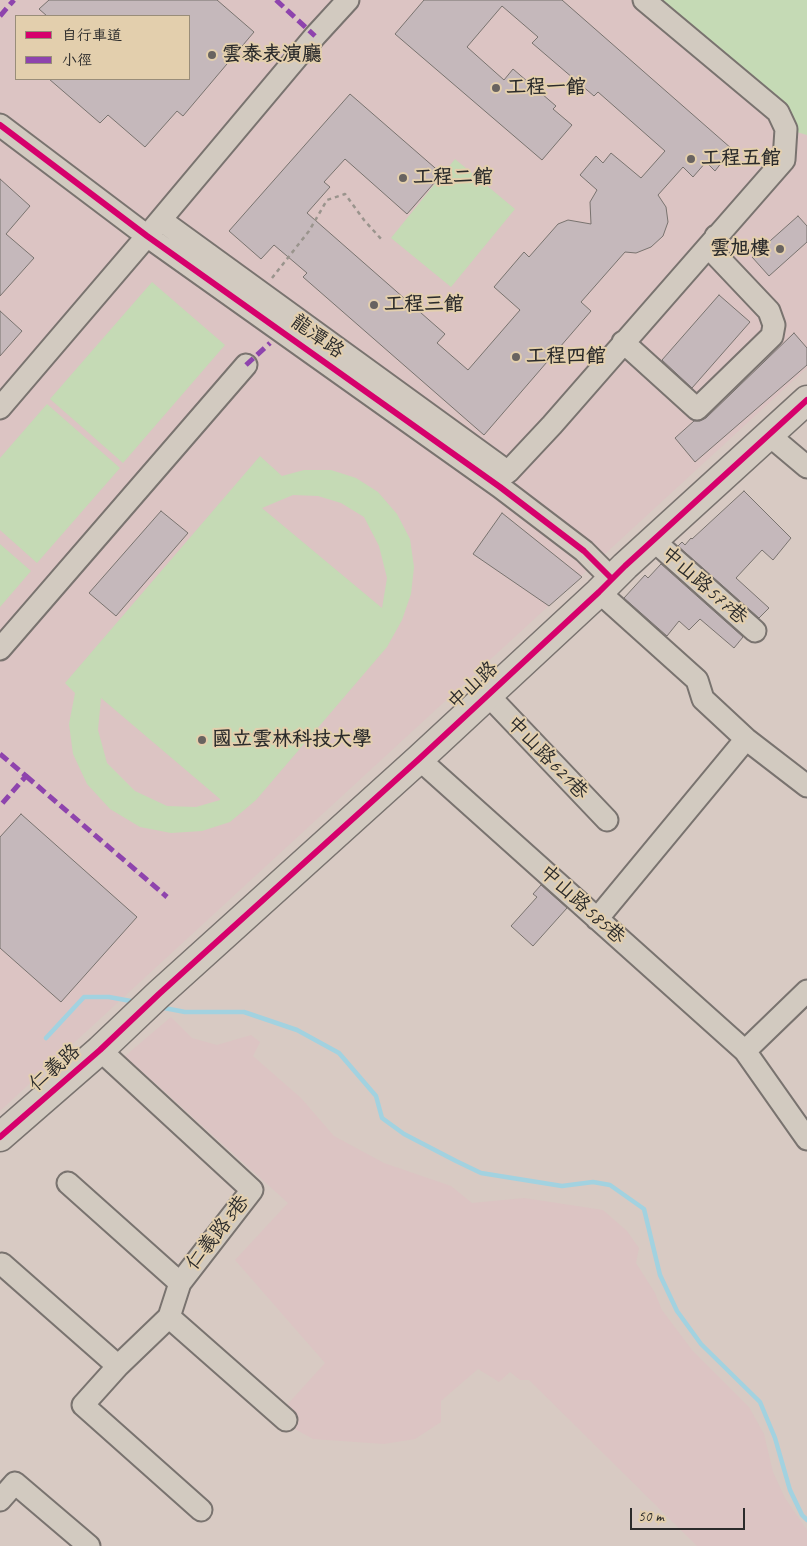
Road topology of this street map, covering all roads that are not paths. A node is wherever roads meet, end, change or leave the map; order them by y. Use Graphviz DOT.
graph roads {
  1 [pos="348,0"];
  2 [pos="644,0"];
  3 [pos="0,112"];
  4 [pos="0,125"];
  5 [pos="154,228"];
  6 [pos="716,236"];
  7 [pos="623,342"];
  8 [pos="246,365"];
  9 [pos="807,400"];
  10 [pos="0,408"];
  11 [pos="768,435"];
  12 [pos="807,467"];
  13 [pos="653,540"];
  14 [pos="606,585"];
  15 [pos="755,631"];
  16 [pos="0,649"];
  17 [pos="488,695"];
  18 [pos="746,740"];
  19 [pos="419,759"];
  20 [pos="807,786"];
  21 [pos="607,820"];
  22 [pos="597,919"];
  23 [pos="807,991"];
  24 [pos="159,994"];
  25 [pos="100,1050"];
  26 [pos="745,1051"];
  27 [pos="0,1137"];
  28 [pos="807,1139"];
  29 [pos="68,1184"];
  30 [pos="2,1264"];
  31 [pos="180,1283"];
  32 [pos="169,1317"];
  33 [pos="118,1366"];
  34 [pos="286,1420"];
  35 [pos="0,1500"];
  36 [pos="201,1510"];
  37 [pos="89,1546"];
  1 -- 5 [label="street"];
  2 -- 6 [label="street"];
  3 -- 5 [label="street"];
  4 -- 5 [label="street, 龍潭路"];
  5 -- 7 [label="street"];
  5 -- 10 [label="street"];
  5 -- 14 [label="street, 龍潭路"];
  6 -- 7 [label="street"];
  6 -- 7 [label="street"];
  8 -- 16 [label="street"];
  9 -- 11 [label="main road, 中山路"];
  11 -- 12 [label="street"];
  11 -- 13 [label="main road, 中山路"];
  13 -- 14 [label="main road, 中山路"];
  13 -- 15 [label="street, 中山路577巷"];
  14 -- 17 [label="main road, 中山路"];
  14 -- 18 [label="street"];
  17 -- 19 [label="main road, 中山路"];
  17 -- 21 [label="street, 中山路621巷"];
  18 -- 20 [label="street"];
  18 -- 22 [label="street"];
  19 -- 22 [label="street, 中山路585巷"];
  19 -- 24 [label="main road, 中山路"];
  22 -- 26 [label="street, 中山路585巷"];
  23 -- 26 [label="street"];
  24 -- 25 [label="main road, 仁義路"];
  25 -- 27 [label="main road, 仁義路"];
  25 -- 31 [label="street, 仁義路3巷"];
  26 -- 28 [label="street, 中山路585巷"];
  29 -- 31 [label="street"];
  30 -- 33 [label="street"];
  31 -- 32 [label="street, 仁義路3巷"];
  32 -- 33 [label="street, 仁義路3巷"];
  32 -- 34 [label="street"];
  33 -- 36 [label="street, 仁義路3巷"];
  35 -- 37 [label="street"];
}
